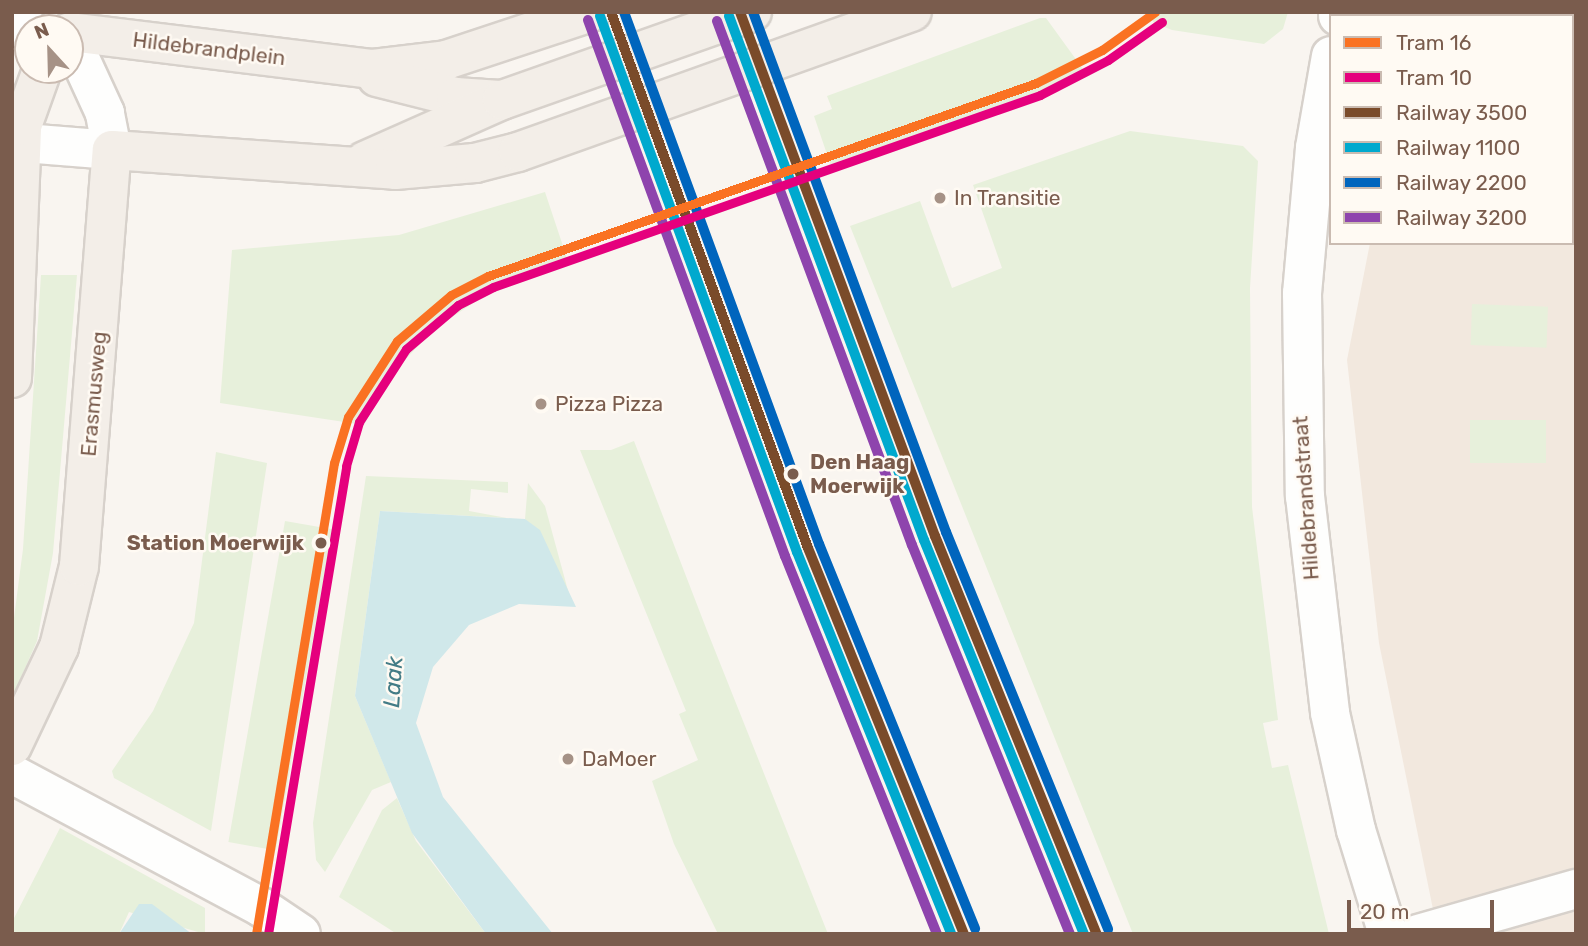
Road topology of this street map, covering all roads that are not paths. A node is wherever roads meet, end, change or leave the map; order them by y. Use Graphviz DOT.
graph roads {
  1 [pos="591,12"];
  2 [pos="752,12"];
  3 [pos="912,12"];
  4 [pos="84,37"];
  5 [pos="84,66"];
  6 [pos="348,68"];
  7 [pos="1329,68"];
  8 [pos="36,84"];
  9 [pos="502,100"];
  10 [pos="17,142"];
  11 [pos="112,150"];
  12 [pos="346,167"];
  13 [pos="12,378"];
  14 [pos="12,746"];
  15 [pos="12,774"];
  16 [pos="1576,889"];
  17 [pos="301,934"];
  18 [pos="1388,934"];
  19 [pos="1418,934"];
  1 -- 6 [label="main road, Hildebrandplein"];
  2 -- 9 [label="main road, Hildebrandplein"];
  3 -- 12 [label="main road, Hildebrandplein"];
  4 -- 6 [label="main road, Hildebrandplein"];
  5 -- 11 [label="street, Erasmusweg"];
  6 -- 9 [label="main road, Hildebrandplein"];
  7 -- 18 [label="street, Hildebrandstraat"];
  8 -- 10 [label="main road"];
  9 -- 12 [label="main road, Hildebrandplein"];
  10 -- 11 [label="street"];
  10 -- 13 [label="main road"];
  11 -- 12 [label="main road, Hildebrandplein"];
  11 -- 14 [label="main road, Erasmusweg"];
  15 -- 17 [label="street"];
  16 -- 19 [label="street"];
}
